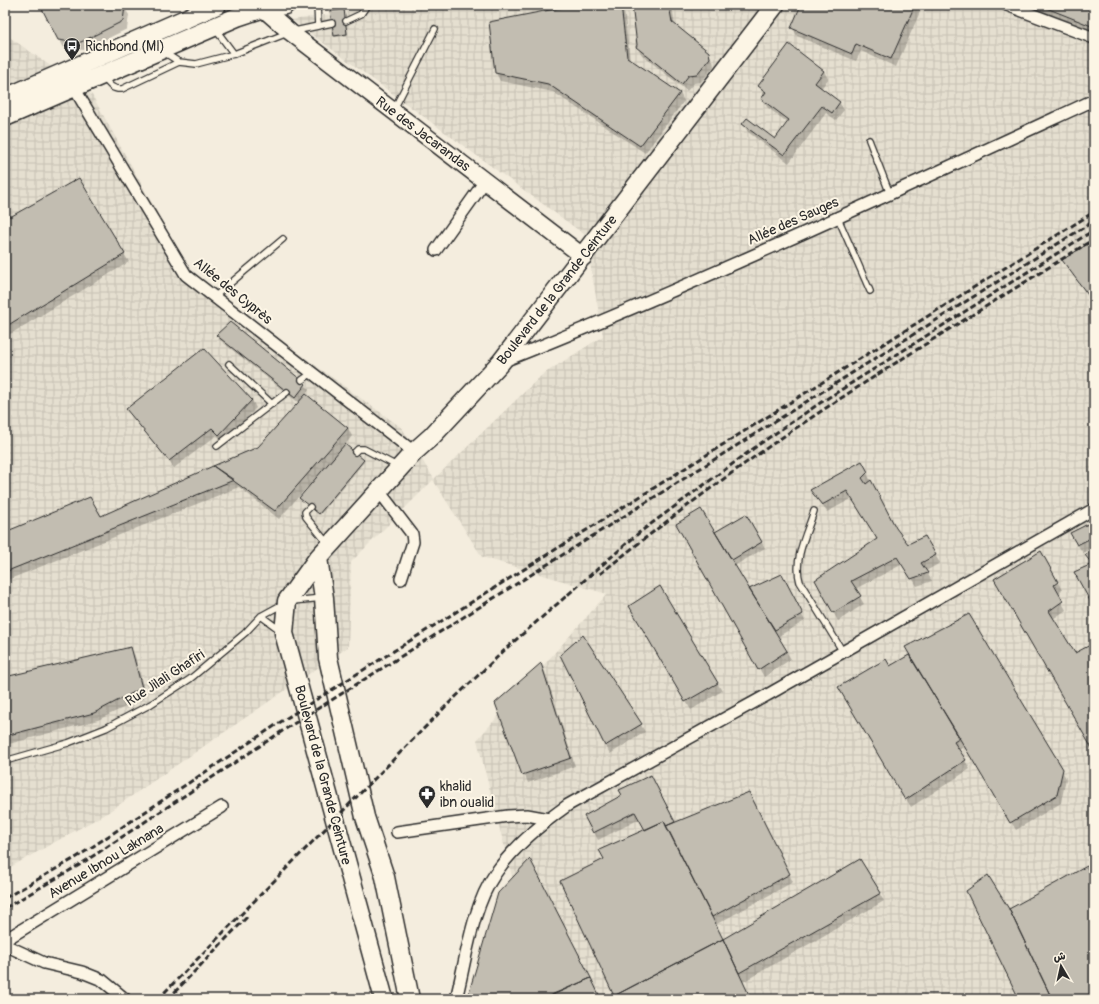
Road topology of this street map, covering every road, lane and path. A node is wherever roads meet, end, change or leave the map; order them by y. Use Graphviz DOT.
graph roads {
  1 [pos="217,5"];
  2 [pos="285,5"];
  3 [pos="317,5"];
  4 [pos="367,5"];
  5 [pos="775,5"];
  6 [pos="1007,5"];
  7 [pos="262,6"];
  8 [pos="195,9"];
  9 [pos="346,21"];
  10 [pos="332,23"];
  11 [pos="214,26"];
  12 [pos="318,26"];
  13 [pos="435,29"];
  14 [pos="290,32"];
  15 [pos="1094,38"];
  16 [pos="159,49"];
  17 [pos="234,54"];
  18 [pos="179,62"];
  19 [pos="102,74"];
  20 [pos="73,86"];
  21 [pos="5,98"];
  22 [pos="1094,100"];
  23 [pos="393,111"];
  24 [pos="5,117"];
  25 [pos="869,140"];
  26 [pos="485,181"];
  27 [pos="890,194"];
  28 [pos="838,218"];
  29 [pos="283,239"];
  30 [pos="436,250"];
  31 [pos="584,257"];
  32 [pos="870,291"];
  33 [pos="214,297"];
  34 [pos="501,362"];
  35 [pos="229,364"];
  36 [pos="312,373"];
  37 [pos="302,380"];
  38 [pos="287,392"];
  39 [pos="272,404"];
  40 [pos="217,446"];
  41 [pos="356,452"];
  42 [pos="414,452"];
  43 [pos="400,467"];
  44 [pos="379,491"];
  45 [pos="310,507"];
  46 [pos="1094,509"];
  47 [pos="814,511"];
  48 [pos="324,552"];
  49 [pos="402,579"];
  50 [pos="324,598"];
  51 [pos="287,601"];
  52 [pos="261,616"];
  53 [pos="284,633"];
  54 [pos="843,652"];
  55 [pos="5,761"];
  56 [pos="222,807"];
  57 [pos="549,819"];
  58 [pos="397,832"];
  59 [pos="5,940"];
  60 [pos="5,945"];
  61 [pos="125,999"];
  62 [pos="384,999"];
  63 [pos="410,999"];
  64 [pos="456,999"];
  1 -- 8 [label="main road"];
  2 -- 7 [label="main road"];
  3 -- 12 [label="lane"];
  4 -- 9 [label="lane"];
  5 -- 31 [label="main road, Boulevard de la Grande Ceinture"];
  6 -- 15 [label="street"];
  7 -- 11 [label="main road"];
  7 -- 14 [label="street, Rue des Jacarandas"];
  8 -- 21 [label="main road"];
  10 -- 12 [label="lane"];
  11 -- 16 [label="main road"];
  11 -- 17 [label="lane"];
  12 -- 14 [label="lane"];
  13 -- 23 [label="lane"];
  14 -- 17 [label="lane"];
  14 -- 23 [label="street, Rue des Jacarandas"];
  16 -- 18 [label="lane"];
  16 -- 19 [label="main road"];
  17 -- 18 [label="lane"];
  18 -- 19 [label="lane"];
  19 -- 20 [label="main road"];
  20 -- 24 [label="main road"];
  20 -- 33 [label="street, Allée des Cyprès"];
  22 -- 27 [label="street, Allée des Sauges"];
  23 -- 26 [label="street, Rue des Jacarandas"];
  25 -- 27 [label="lane"];
  26 -- 30 [label="street"];
  26 -- 31 [label="street, Rue des Jacarandas"];
  27 -- 28 [label="street, Allée des Sauges"];
  28 -- 32 [label="lane"];
  28 -- 34 [label="street, Allée des Sauges"];
  29 -- 33 [label="lane"];
  31 -- 34 [label="main road, Boulevard de la Grande Ceinture"];
  33 -- 36 [label="street, Allée des Cyprès"];
  34 -- 42 [label="main road, Boulevard de la Grande Ceinture"];
  35 -- 39 [label="lane"];
  36 -- 37 [label="lane"];
  36 -- 42 [label="street, Allée des Cyprès"];
  38 -- 39 [label="lane"];
  39 -- 40 [label="lane"];
  41 -- 43 [label="lane"];
  42 -- 43 [label="main road, Boulevard de la Grande Ceinture"];
  43 -- 44 [label="main road, Boulevard de la Grande Ceinture"];
  44 -- 48 [label="main road, Boulevard de la Grande Ceinture"];
  44 -- 49 [label="street"];
  45 -- 48 [label="lane"];
  46 -- 54 [label="street"];
  47 -- 54 [label="lane"];
  48 -- 50 [label="main road, Boulevard de la Grande Ceinture"];
  48 -- 51 [label="main road, Boulevard de la Grande Ceinture"];
  50 -- 51 [label="lane, Rue Jilali Ghafiri"];
  50 -- 63 [label="main road, Boulevard de la Grande Ceinture"];
  51 -- 52 [label="lane, Rue Jilali Ghafiri"];
  51 -- 53 [label="main road, Boulevard de la Grande Ceinture"];
  52 -- 53 [label="lane"];
  52 -- 55 [label="lane, Rue Jilali Ghafiri"];
  53 -- 62 [label="main road, Boulevard de la Grande Ceinture"];
  54 -- 57 [label="street"];
  56 -- 59 [label="street, Avenue Ibnou Laknana"];
  57 -- 58 [label="street"];
  57 -- 64 [label="street"];
  60 -- 61 [label="street"];
}
